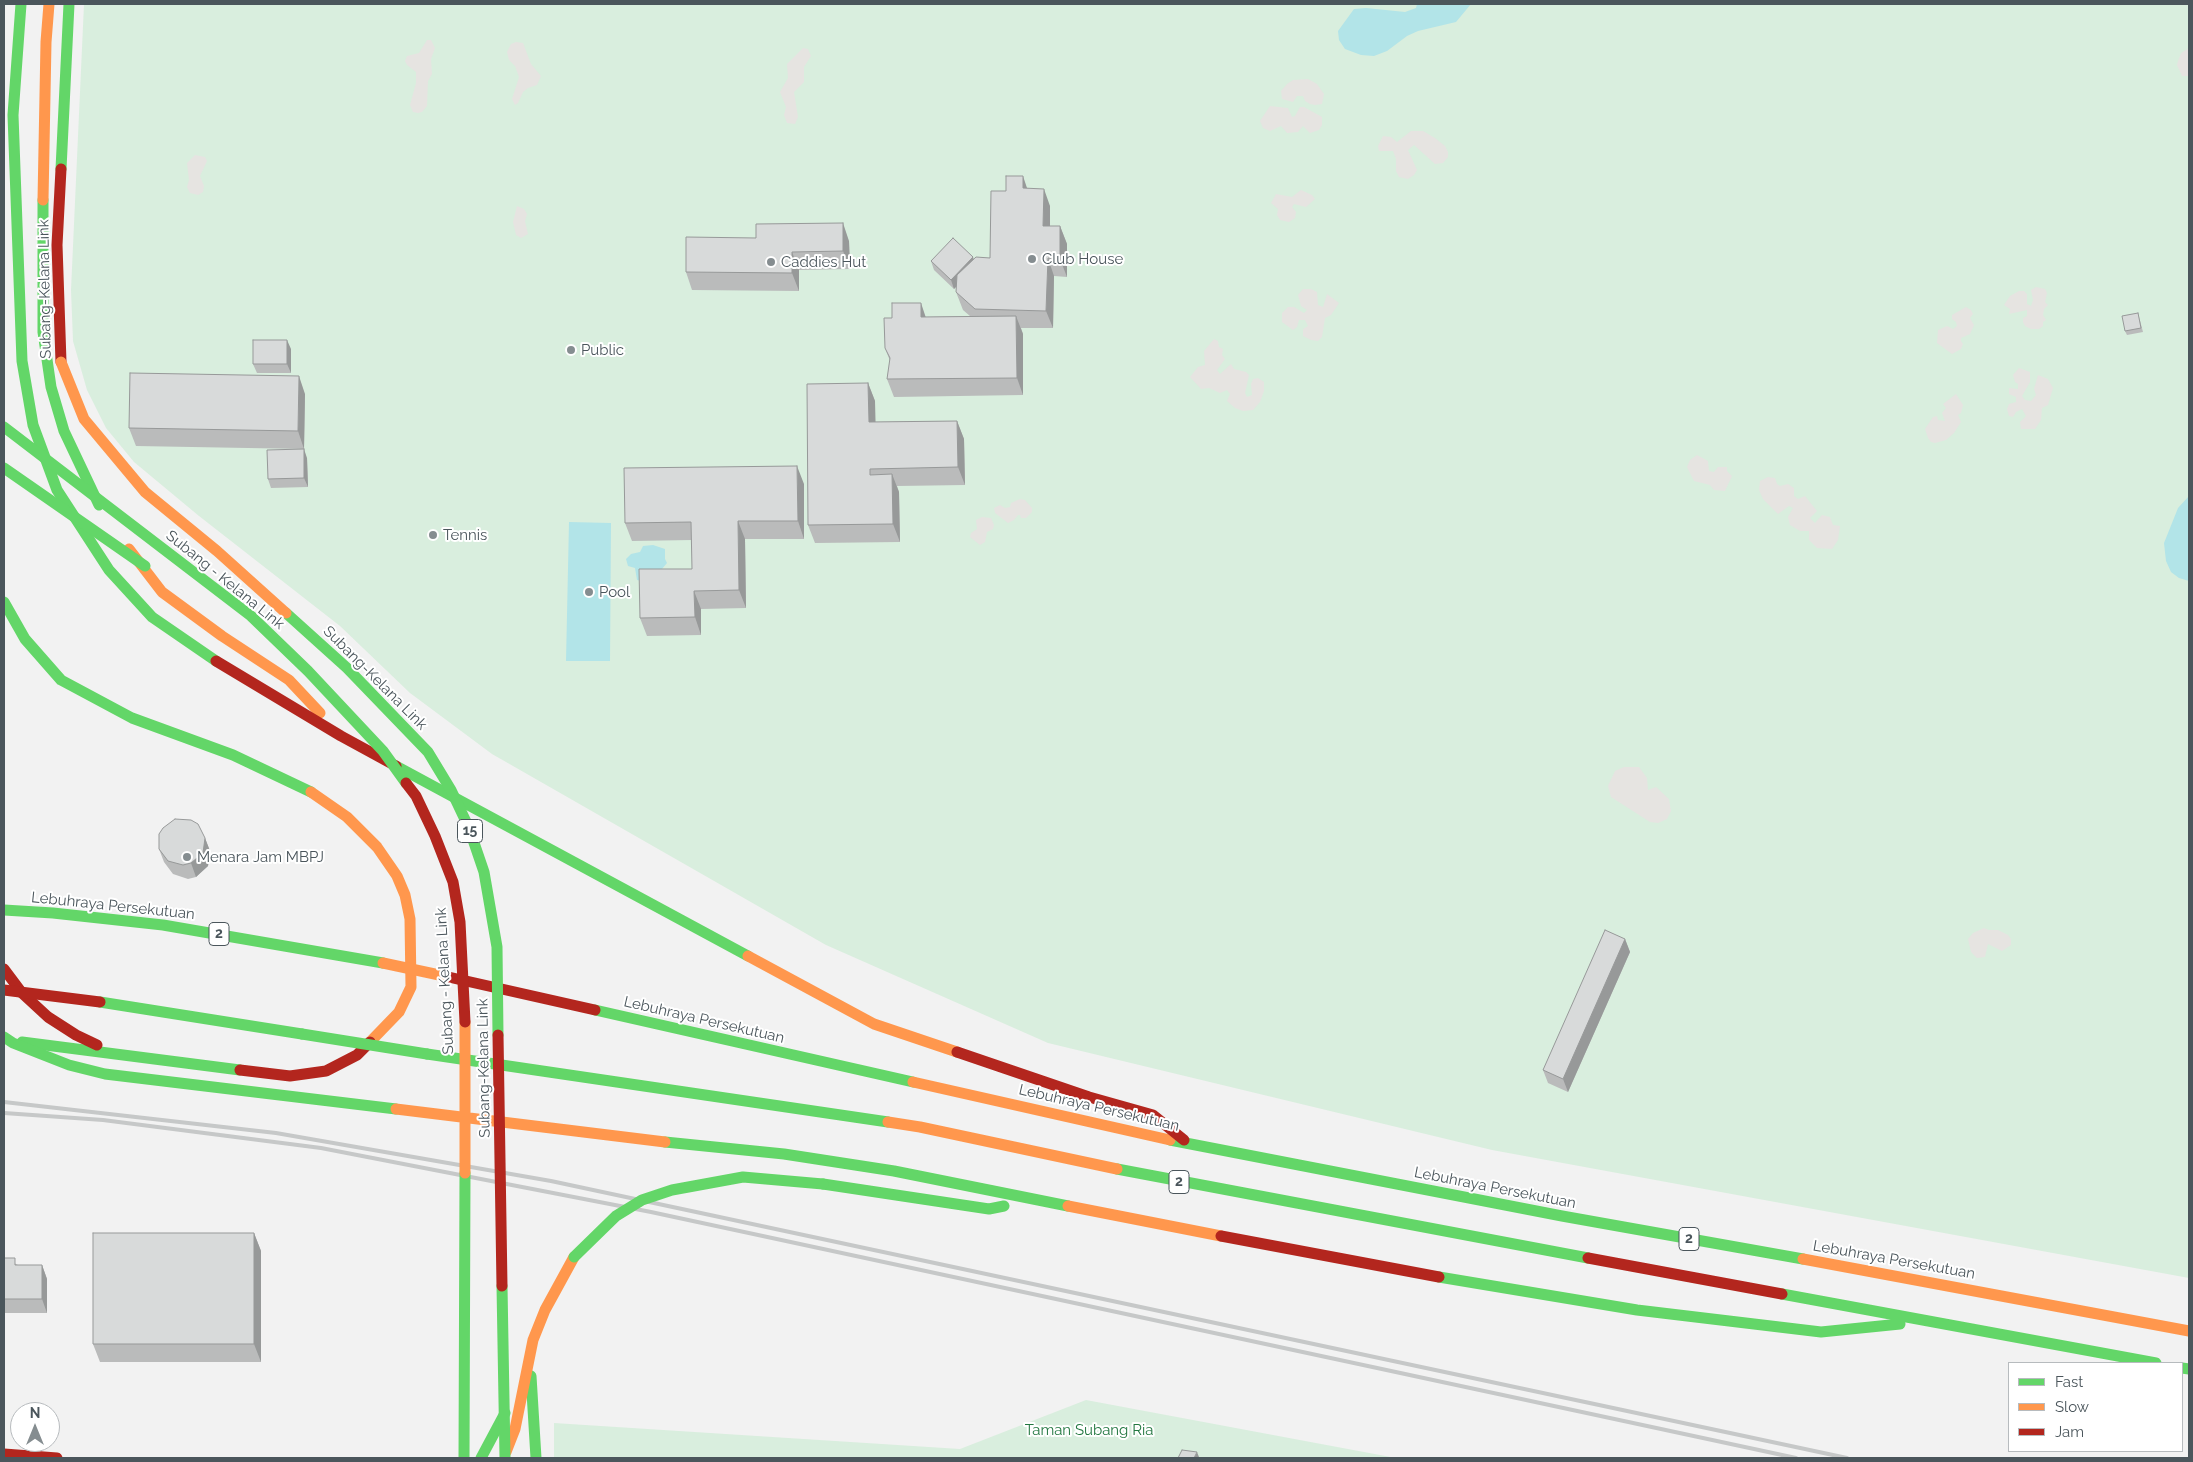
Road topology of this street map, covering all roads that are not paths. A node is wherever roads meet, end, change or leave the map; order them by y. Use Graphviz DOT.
graph roads {
  1 [pos="21,4"];
  2 [pos="49,4"];
  3 [pos="69,4"];
  4 [pos="12,115"];
  5 [pos="4,192"];
  6 [pos="4,427"];
  7 [pos="4,468"];
  8 [pos="106,519"];
  9 [pos="117,534"];
  10 [pos="168,582"];
  11 [pos="4,602"];
  12 [pos="269,648"];
  13 [pos="308,670"];
  14 [pos="341,736"];
  15 [pos="4,910"];
  16 [pos="4,969"];
  17 [pos="4,990"];
  18 [pos="4,1039"];
  19 [pos="160,1058"];
  20 [pos="1189,1144"];
  21 [pos="1040,1201"];
  22 [pos="1930,1321"];
  23 [pos="2189,1330"];
  24 [pos="530,1359"];
  25 [pos="2151,1362"];
  26 [pos="4,1454"];
  27 [pos="57,1458"];
  28 [pos="464,1458"];
  29 [pos="481,1458"];
  30 [pos="505,1458"];
  31 [pos="536,1458"];
  1 -- 4 [label="main road"];
  2 -- 8 [label="main road"];
  3 -- 30 [label="main road, Subang-Kelana Link / 15, bridge"];
  4 -- 5 [label="main road"];
  4 -- 14 [label="main road"];
  6 -- 13 [label="main road, Subang - Kelana Link / 15, bridge"];
  7 -- 10 [label="main road, bridge"];
  9 -- 14 [label="main road"];
  11 -- 19 [label="main road"];
  12 -- 13 [label="main road, bridge"];
  13 -- 28 [label="main road, Subang - Kelana Link / 15, bridge"];
  14 -- 20 [label="main road"];
  15 -- 20 [label="main road, Lebuhraya Persekutuan / 2, bridge"];
  16 -- 19 [label="main road"];
  17 -- 22 [label="main road, 2, bridge"];
  18 -- 19 [label="main road"];
  18 -- 21 [label="main road, bridge"];
  20 -- 23 [label="main road, Lebuhraya Persekutuan / 2"];
  21 -- 22 [label="main road"];
  21 -- 24 [label="main road, bridge"];
  22 -- 25 [label="main road, 2"];
  24 -- 29 [label="main road"];
  24 -- 30 [label="main road"];
  24 -- 31 [label="main road"];
  26 -- 27 [label="main road"];
}
